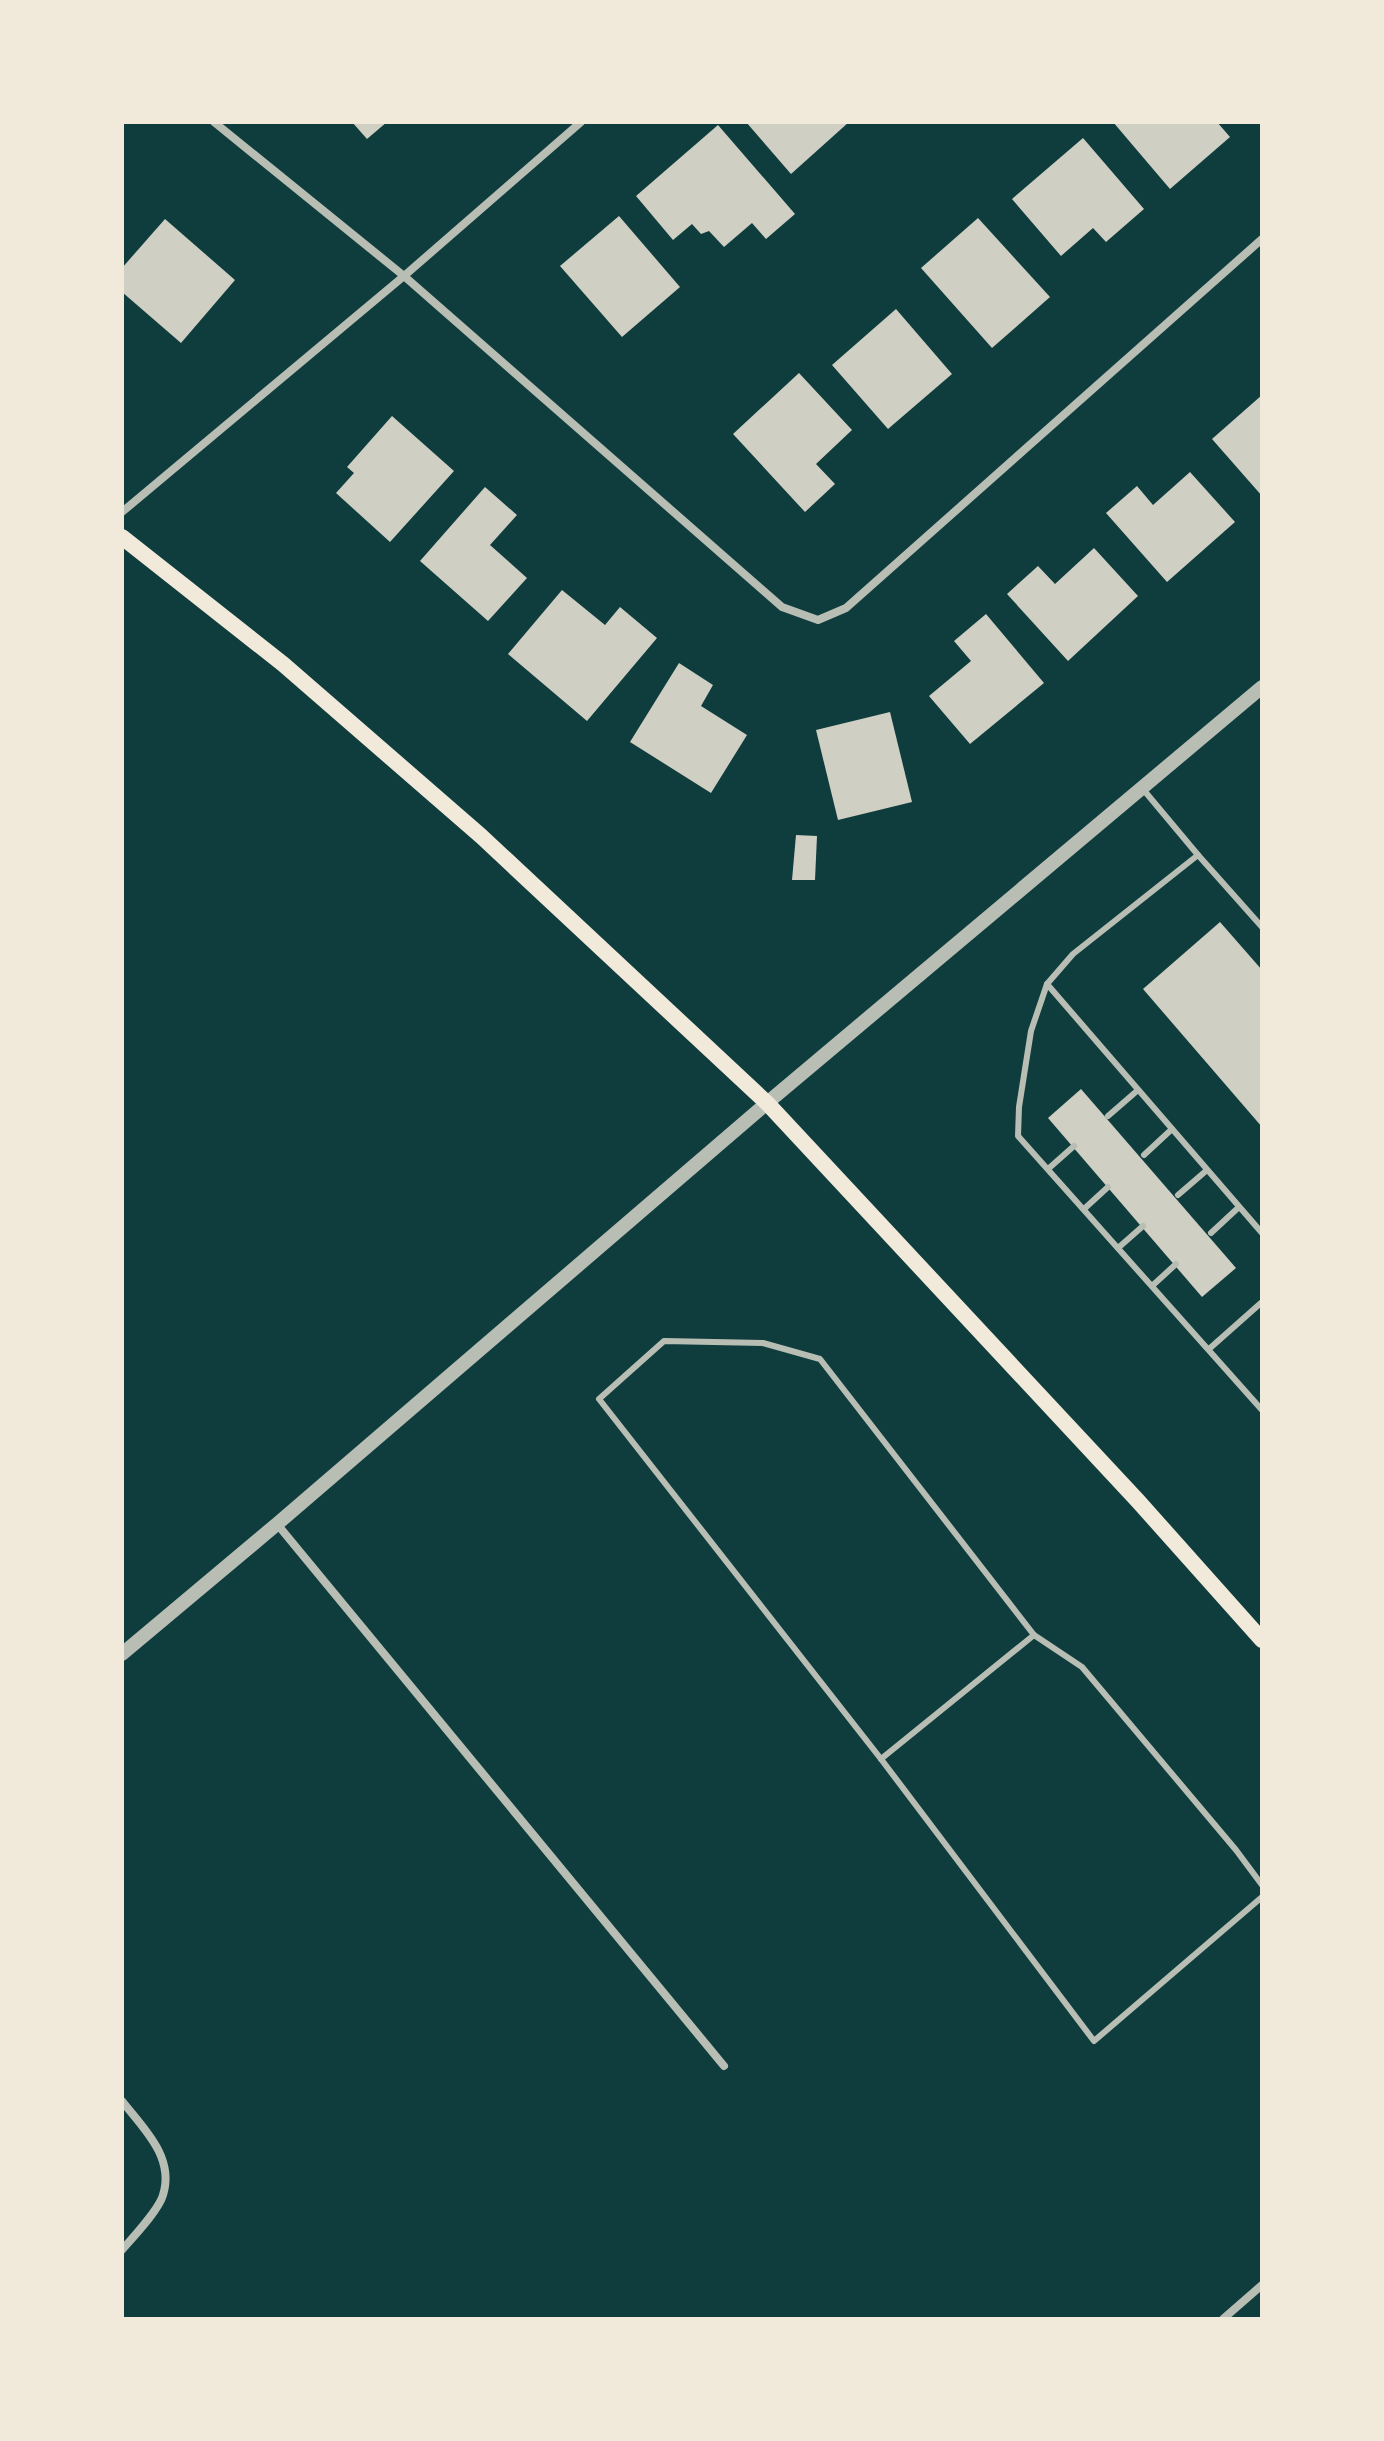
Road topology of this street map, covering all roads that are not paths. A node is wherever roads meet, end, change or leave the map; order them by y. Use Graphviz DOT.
graph roads {
  1 [pos="214,122"];
  2 [pos="581,122"];
  3 [pos="1262,239"];
  4 [pos="404,276"];
  5 [pos="122,512"];
  6 [pos="122,537"];
  7 [pos="1262,687"];
  8 [pos="1142,788"];
  9 [pos="1198,855"];
  10 [pos="1262,927"];
  11 [pos="1047,984"];
  12 [pos="1138,1090"];
  13 [pos="767,1103"];
  14 [pos="1108,1116"];
  15 [pos="1172,1129"];
  16 [pos="1074,1146"];
  17 [pos="1144,1155"];
  18 [pos="1048,1169"];
  19 [pos="1207,1170"];
  20 [pos="1108,1187"];
  21 [pos="1178,1195"];
  22 [pos="1239,1207"];
  23 [pos="1084,1209"];
  24 [pos="1143,1226"];
  25 [pos="1211,1233"];
  26 [pos="1262,1233"];
  27 [pos="1118,1248"];
  28 [pos="1176,1264"];
  29 [pos="1152,1286"];
  30 [pos="1262,1302"];
  31 [pos="1209,1349"];
  32 [pos="1262,1410"];
  33 [pos="277,1524"];
  34 [pos="1034,1635"];
  35 [pos="1262,1640"];
  36 [pos="122,1654"];
  37 [pos="881,1759"];
  38 [pos="1262,1885"];
  39 [pos="1262,1897"];
  40 [pos="724,2066"];
  41 [pos="122,2101"];
  42 [pos="122,2250"];
  43 [pos="1262,2285"];
  44 [pos="1223,2319"];
  1 -- 4 [label="street"];
  2 -- 4 [label="street"];
  3 -- 4 [label="street"];
  4 -- 5 [label="street"];
  6 -- 13 [label="main road"];
  7 -- 8 [label="street"];
  8 -- 9 [label="lane"];
  8 -- 13 [label="street"];
  9 -- 10 [label="lane"];
  9 -- 11 [label="lane"];
  11 -- 12 [label="lane"];
  11 -- 18 [label="lane"];
  12 -- 14 [label="lane"];
  12 -- 15 [label="lane"];
  13 -- 33 [label="street"];
  13 -- 35 [label="main road"];
  15 -- 17 [label="lane"];
  15 -- 19 [label="lane"];
  16 -- 18 [label="lane"];
  18 -- 23 [label="lane"];
  19 -- 21 [label="lane"];
  19 -- 22 [label="lane"];
  20 -- 23 [label="lane"];
  22 -- 25 [label="lane"];
  22 -- 26 [label="lane"];
  23 -- 27 [label="lane"];
  24 -- 27 [label="lane"];
  27 -- 29 [label="lane"];
  28 -- 29 [label="lane"];
  29 -- 31 [label="lane"];
  30 -- 31 [label="lane"];
  31 -- 32 [label="lane"];
  33 -- 36 [label="street"];
  33 -- 40 [label="street"];
  34 -- 37 [label="lane"];
  34 -- 37 [label="lane"];
  34 -- 38 [label="lane"];
  37 -- 39 [label="lane"];
  41 -- 42 [label="street"];
  43 -- 44 [label="street"];
}
